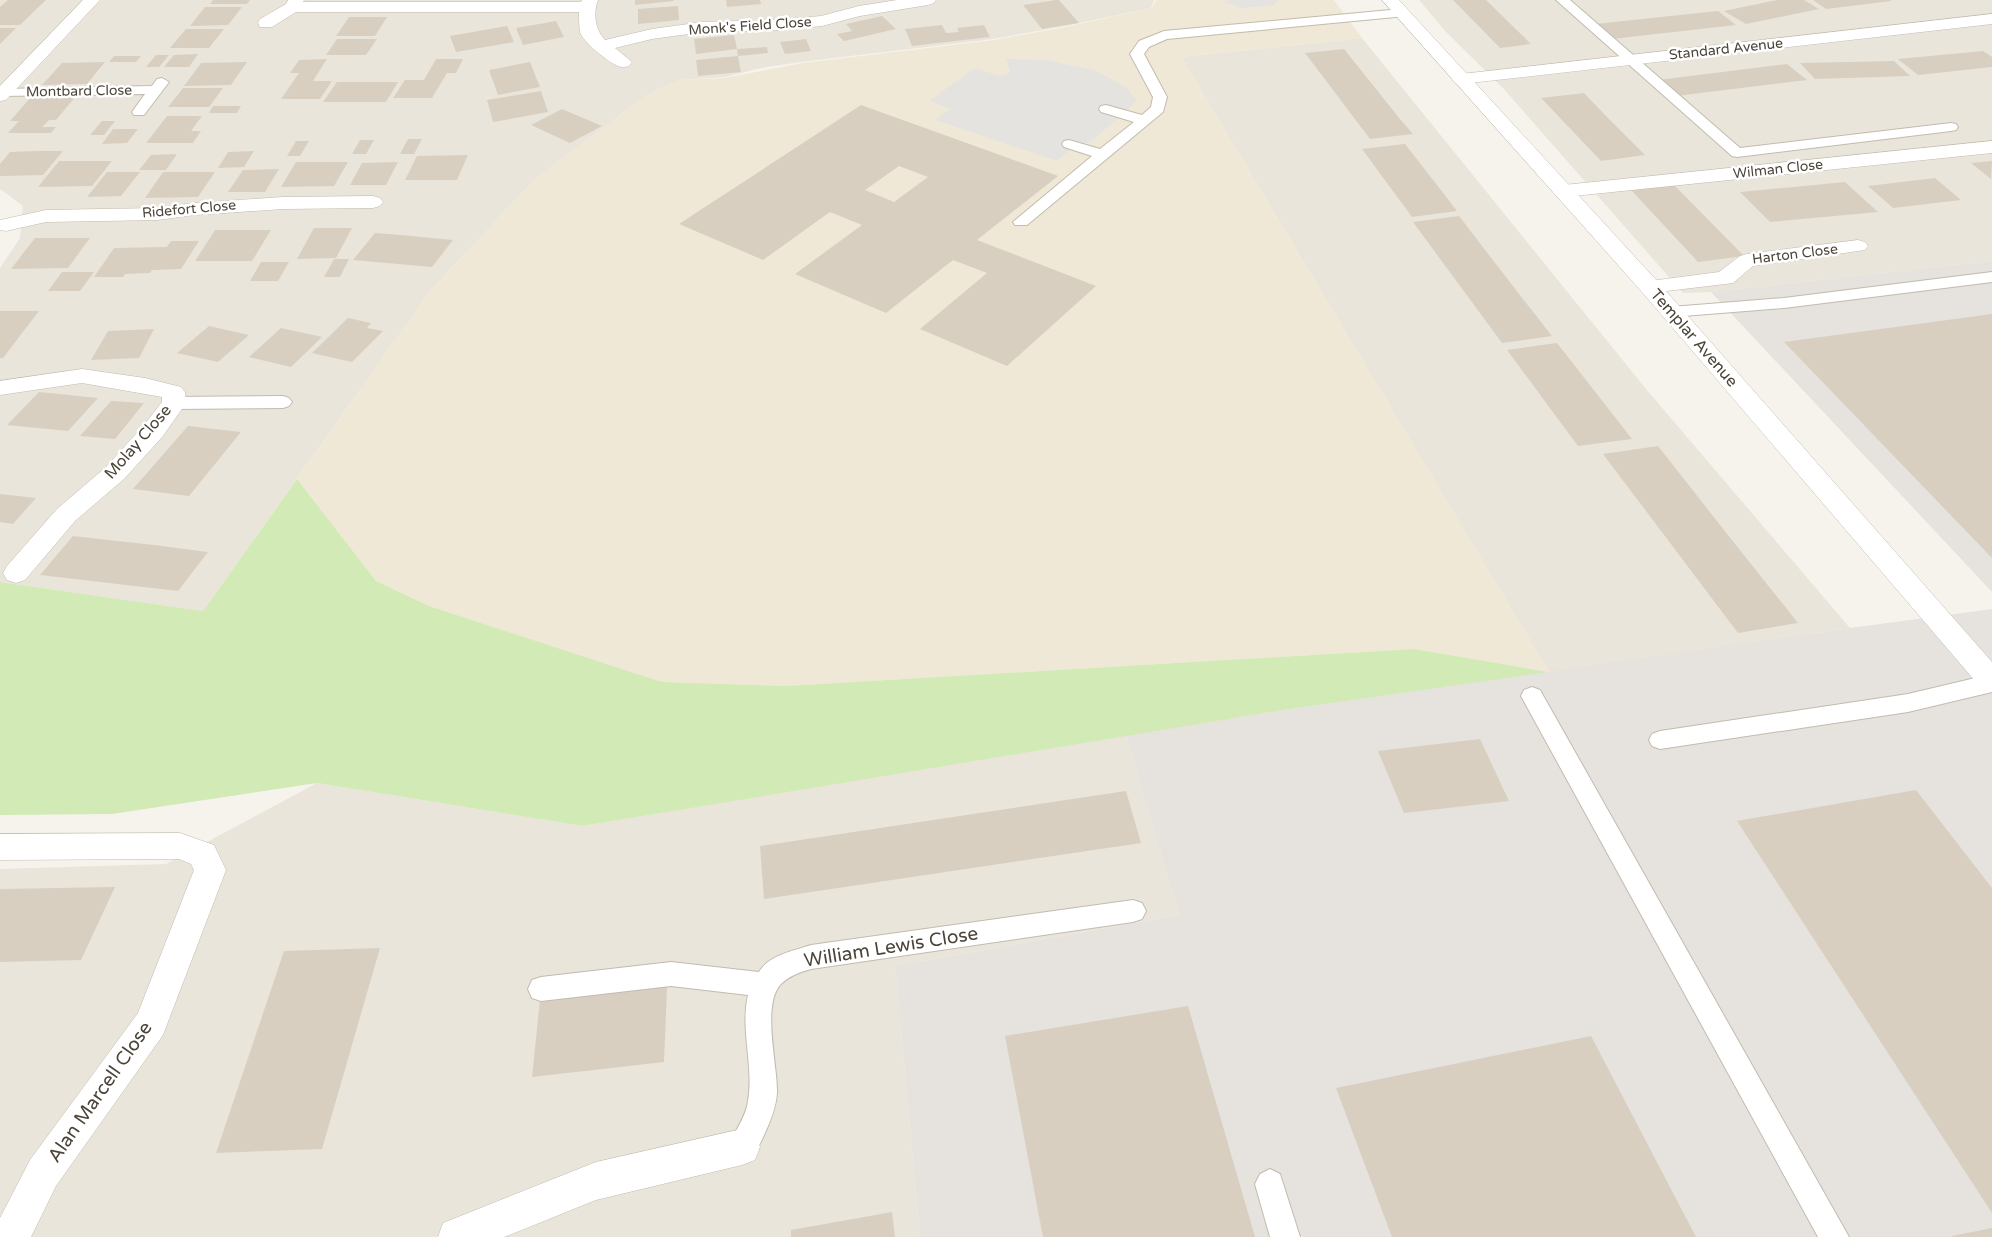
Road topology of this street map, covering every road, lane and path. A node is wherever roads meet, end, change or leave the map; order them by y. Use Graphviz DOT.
graph roads {
  1 [pos="92,0"];
  2 [pos="928,0"];
  3 [pos="1562,0"];
  4 [pos="295,4"];
  5 [pos="588,4"];
  6 [pos="1396,7"];
  7 [pos="1261,11"];
  8 [pos="1992,19"];
  9 [pos="266,23"];
  10 [pos="1272,25"];
  11 [pos="601,46"];
  12 [pos="1630,60"];
  13 [pos="622,62"];
  14 [pos="1461,79"];
  15 [pos="2,94"];
  16 [pos="1106,109"];
  17 [pos="139,112"];
  18 [pos="1144,120"];
  19 [pos="1951,127"];
  20 [pos="1069,144"];
  21 [pos="1992,147"];
  22 [pos="1103,155"];
  23 [pos="1564,191"];
  24 [pos="373,202"];
  25 [pos="1021,222"];
  26 [pos="2,227"];
  27 [pos="1858,246"];
  28 [pos="1992,277"];
  29 [pos="1650,287"];
  30 [pos="1671,312"];
  31 [pos="0,388"];
  32 [pos="282,402"];
  33 [pos="174,403"];
  34 [pos="16,573"];
  35 [pos="1992,682"];
  36 [pos="1532,696"];
  37 [pos="1660,740"];
  38 [pos="0,847"];
  39 [pos="1133,911"];
  40 [pos="764,985"];
  41 [pos="541,989"];
  42 [pos="742,1148"];
  43 [pos="1270,1184"];
  44 [pos="11,1237"];
  45 [pos="457,1237"];
  46 [pos="1285,1237"];
  47 [pos="1834,1237"];
  1 -- 15 [label="street"];
  2 -- 11 [label="street, Monk's Field Close"];
  3 -- 12 [label="lane"];
  4 -- 5 [label="street"];
  4 -- 9 [label="street"];
  5 -- 11 [label="street"];
  6 -- 10 [label="lane"];
  6 -- 14 [label="street, Templar Avenue"];
  7 -- 10 [label="lane"];
  8 -- 12 [label="street, Standard Avenue"];
  10 -- 18 [label="lane"];
  11 -- 13 [label="street"];
  12 -- 14 [label="street, Standard Avenue"];
  12 -- 19 [label="lane"];
  14 -- 23 [label="street, Templar Avenue"];
  15 -- 17 [label="lane, Montbard Close"];
  16 -- 18 [label="lane"];
  18 -- 22 [label="lane"];
  20 -- 22 [label="lane"];
  21 -- 23 [label="street, Wilman Close"];
  22 -- 25 [label="lane"];
  23 -- 29 [label="street, Templar Avenue"];
  24 -- 26 [label="street, Ridefort Close"];
  27 -- 29 [label="street, Harton Close"];
  28 -- 30 [label="lane"];
  29 -- 30 [label="street, Templar Avenue"];
  30 -- 35 [label="street, Templar Avenue"];
  31 -- 33 [label="street, Molay Close"];
  32 -- 33 [label="lane"];
  33 -- 34 [label="street, Molay Close"];
  35 -- 37 [label="lane"];
  36 -- 47 [label="lane"];
  38 -- 44 [label="street, Alan Marcell Close"];
  39 -- 40 [label="lane, William Lewis Close"];
  40 -- 41 [label="lane"];
  40 -- 42 [label="lane"];
  42 -- 45 [label="street"];
  43 -- 46 [label="lane"];
}
